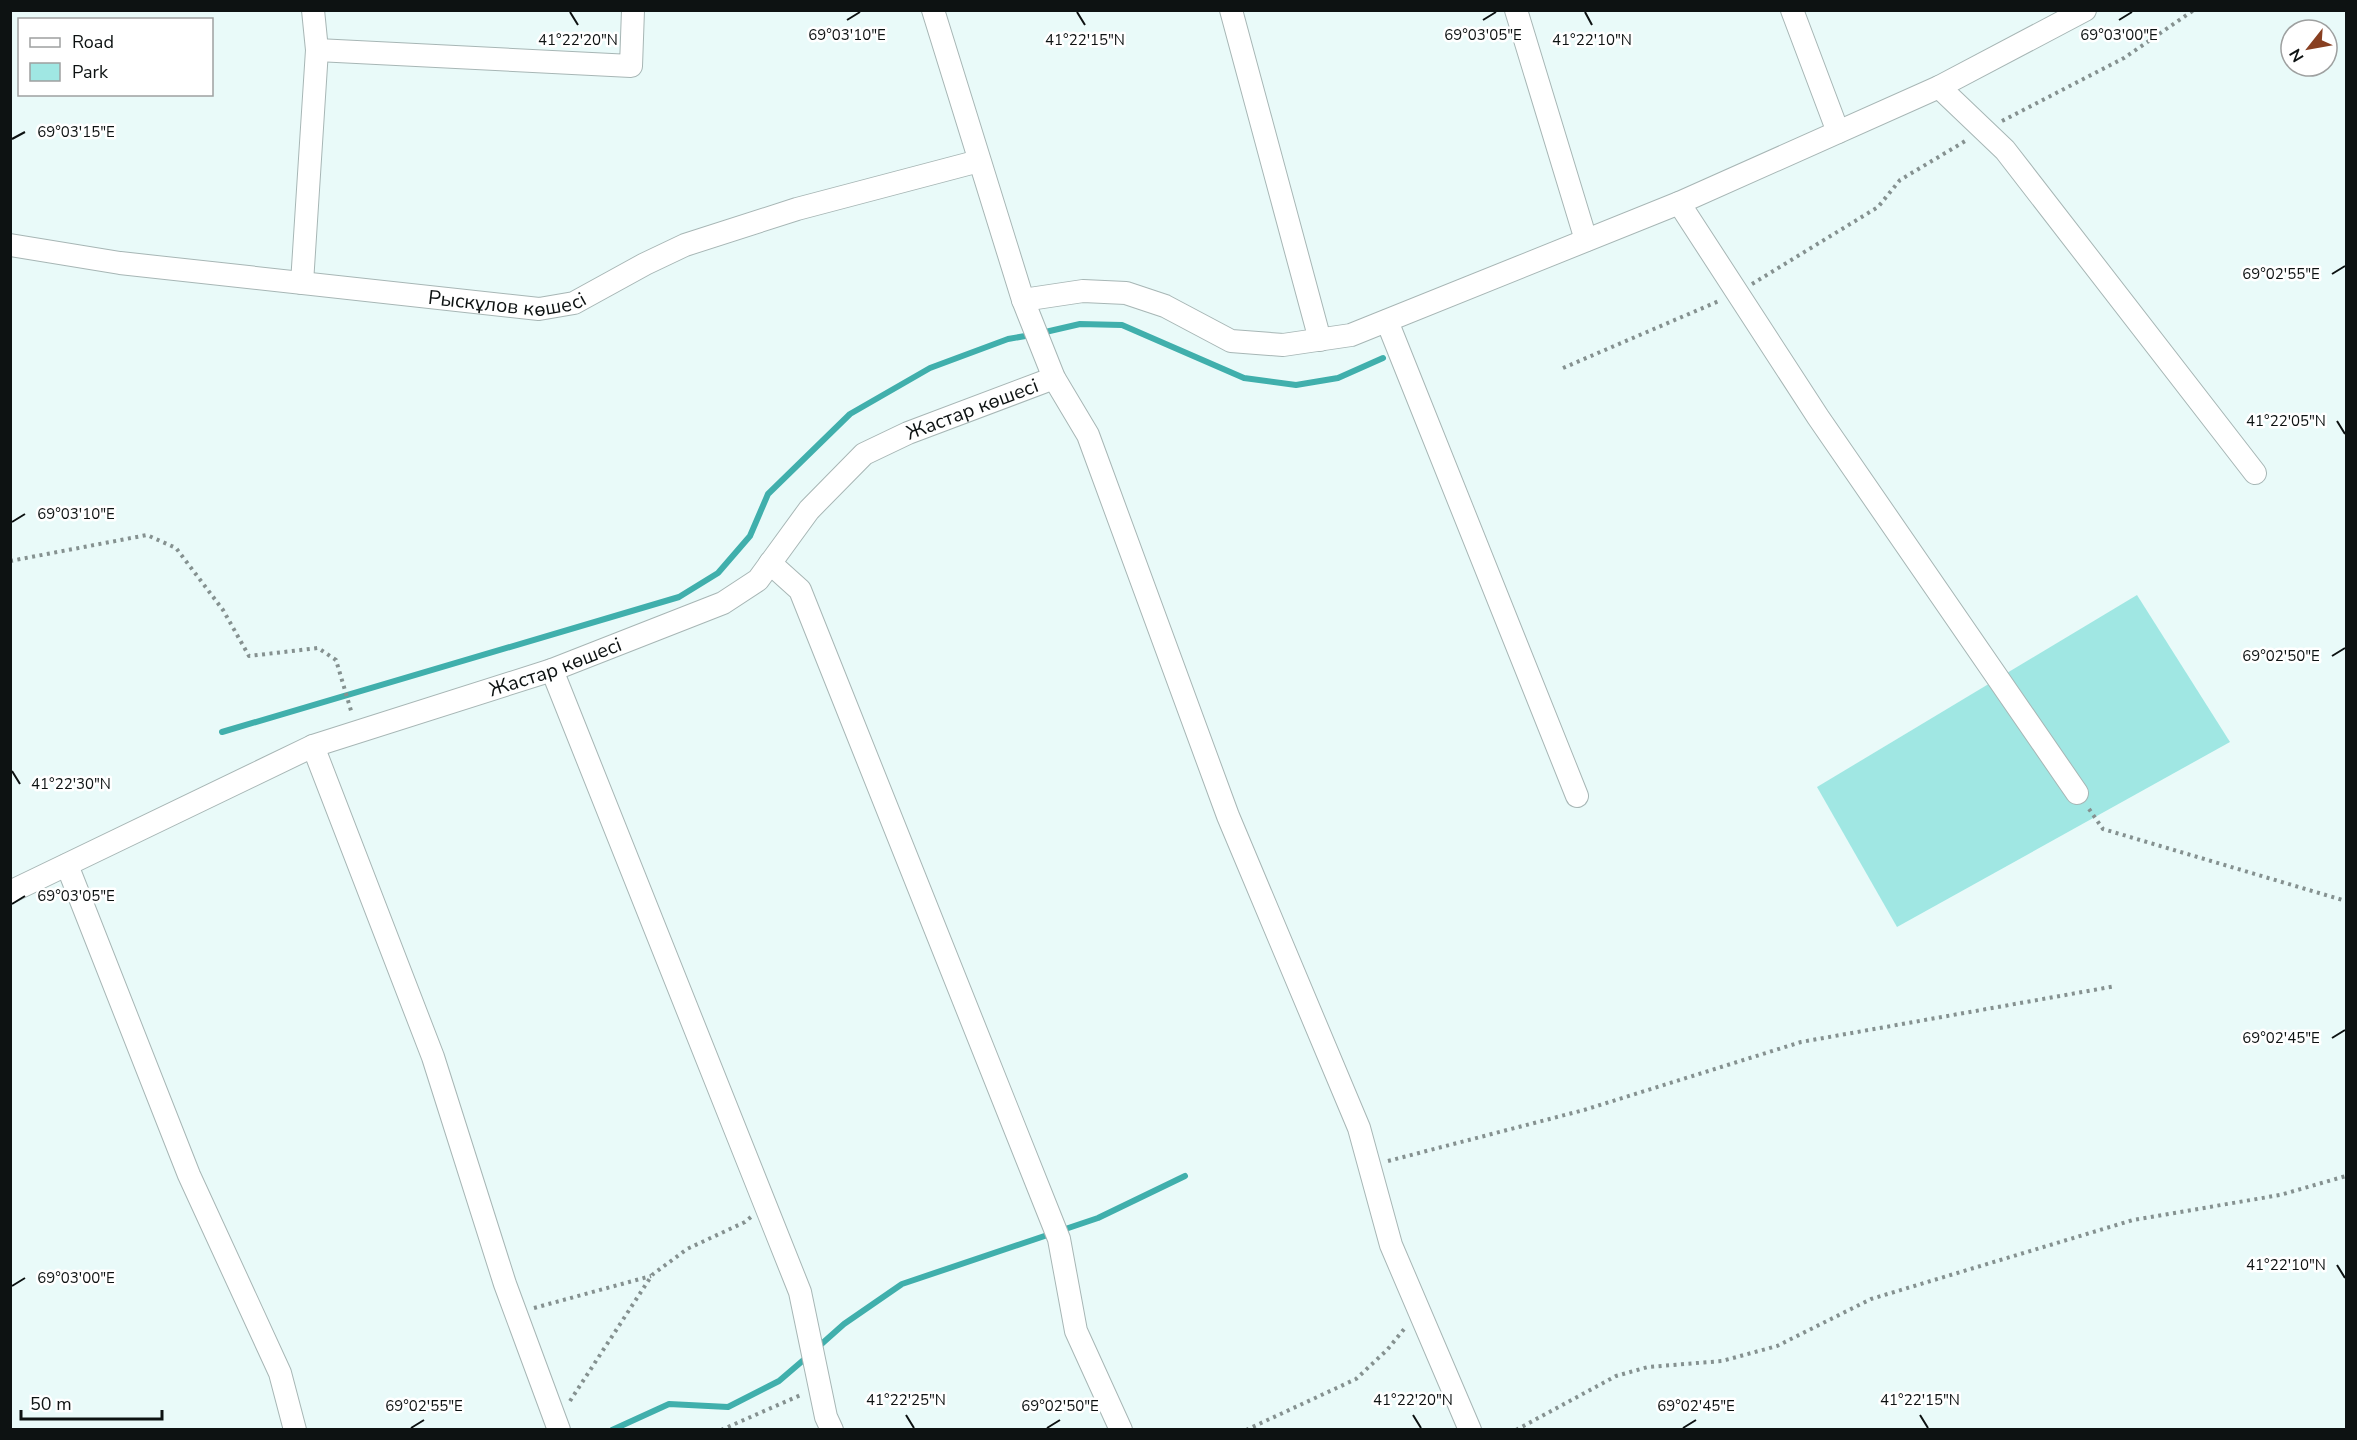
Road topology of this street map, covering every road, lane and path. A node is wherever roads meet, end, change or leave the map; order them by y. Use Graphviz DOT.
graph roads {
  1 [pos="313,10"];
  2 [pos="633,10"];
  3 [pos="933,10"];
  4 [pos="1231,10"];
  5 [pos="1516,10"];
  6 [pos="1792,10"];
  7 [pos="2193,10"];
  8 [pos="2075,13"];
  9 [pos="317,50"];
  10 [pos="1939,87"];
  11 [pos="1984,130"];
  12 [pos="1838,132"];
  13 [pos="980,161"];
  14 [pos="1678,203"];
  15 [pos="1586,240"];
  16 [pos="10,245"];
  17 [pos="302,283"];
  18 [pos="1737,293"];
  19 [pos="1023,300"];
  20 [pos="1387,321"];
  21 [pos="1320,340"];
  22 [pos="1563,368"];
  23 [pos="1054,378"];
  24 [pos="2255,473"];
  25 [pos="10,561"];
  26 [pos="770,563"];
  27 [pos="552,670"];
  28 [pos="358,732"];
  29 [pos="313,746"];
  30 [pos="2077,794"];
  31 [pos="1576,796"];
  32 [pos="67,865"];
  33 [pos="10,892"];
  34 [pos="2346,901"];
  35 [pos="2116,986"];
  36 [pos="1369,1166"];
  37 [pos="2346,1176"];
  38 [pos="765,1205"];
  39 [pos="652,1275"];
  40 [pos="1419,1311"];
  41 [pos="516,1312"];
  42 [pos="820,1387"];
  43 [pos="557,1426"];
  44 [pos="295,1430"];
  45 [pos="721,1430"];
  46 [pos="832,1430"];
  47 [pos="1121,1430"];
  48 [pos="1246,1430"];
  49 [pos="1470,1430"];
  50 [pos="1516,1430"];
  1 -- 9 [label="street"];
  2 -- 9 [label="street"];
  3 -- 13 [label="street"];
  4 -- 21 [label="street"];
  5 -- 15 [label="street"];
  6 -- 12 [label="street"];
  7 -- 11 [label="path"];
  8 -- 10 [label="street"];
  9 -- 17 [label="street"];
  10 -- 11 [label="street"];
  10 -- 12 [label="street"];
  11 -- 18 [label="path"];
  11 -- 24 [label="street"];
  12 -- 14 [label="street"];
  13 -- 17 [label="street, Рыскұлов көшесі"];
  13 -- 19 [label="street"];
  14 -- 15 [label="street"];
  14 -- 18 [label="street"];
  15 -- 20 [label="street"];
  16 -- 17 [label="street, Рыскұлов көшесі"];
  18 -- 22 [label="path"];
  18 -- 30 [label="street"];
  19 -- 21 [label="street"];
  19 -- 23 [label="street"];
  20 -- 21 [label="street"];
  20 -- 31 [label="street"];
  23 -- 26 [label="street, Жастар көшесі"];
  23 -- 36 [label="street"];
  25 -- 28 [label="path"];
  26 -- 27 [label="street, Жастар көшесі"];
  26 -- 47 [label="street"];
  27 -- 28 [label="street, Жастар көшесі"];
  27 -- 38 [label="street"];
  28 -- 29 [label="street, Жастар көшесі"];
  29 -- 32 [label="street, Жастар көшесі"];
  29 -- 41 [label="street"];
  30 -- 34 [label="path"];
  32 -- 33 [label="street, Жастар көшесі"];
  32 -- 44 [label="street"];
  35 -- 36 [label="path"];
  36 -- 40 [label="street"];
  37 -- 50 [label="path"];
  38 -- 39 [label="path"];
  38 -- 42 [label="street"];
  39 -- 41 [label="path"];
  39 -- 43 [label="path"];
  40 -- 48 [label="path"];
  40 -- 49 [label="street"];
  41 -- 43 [label="street"];
  42 -- 45 [label="path"];
  42 -- 46 [label="street"];
}
